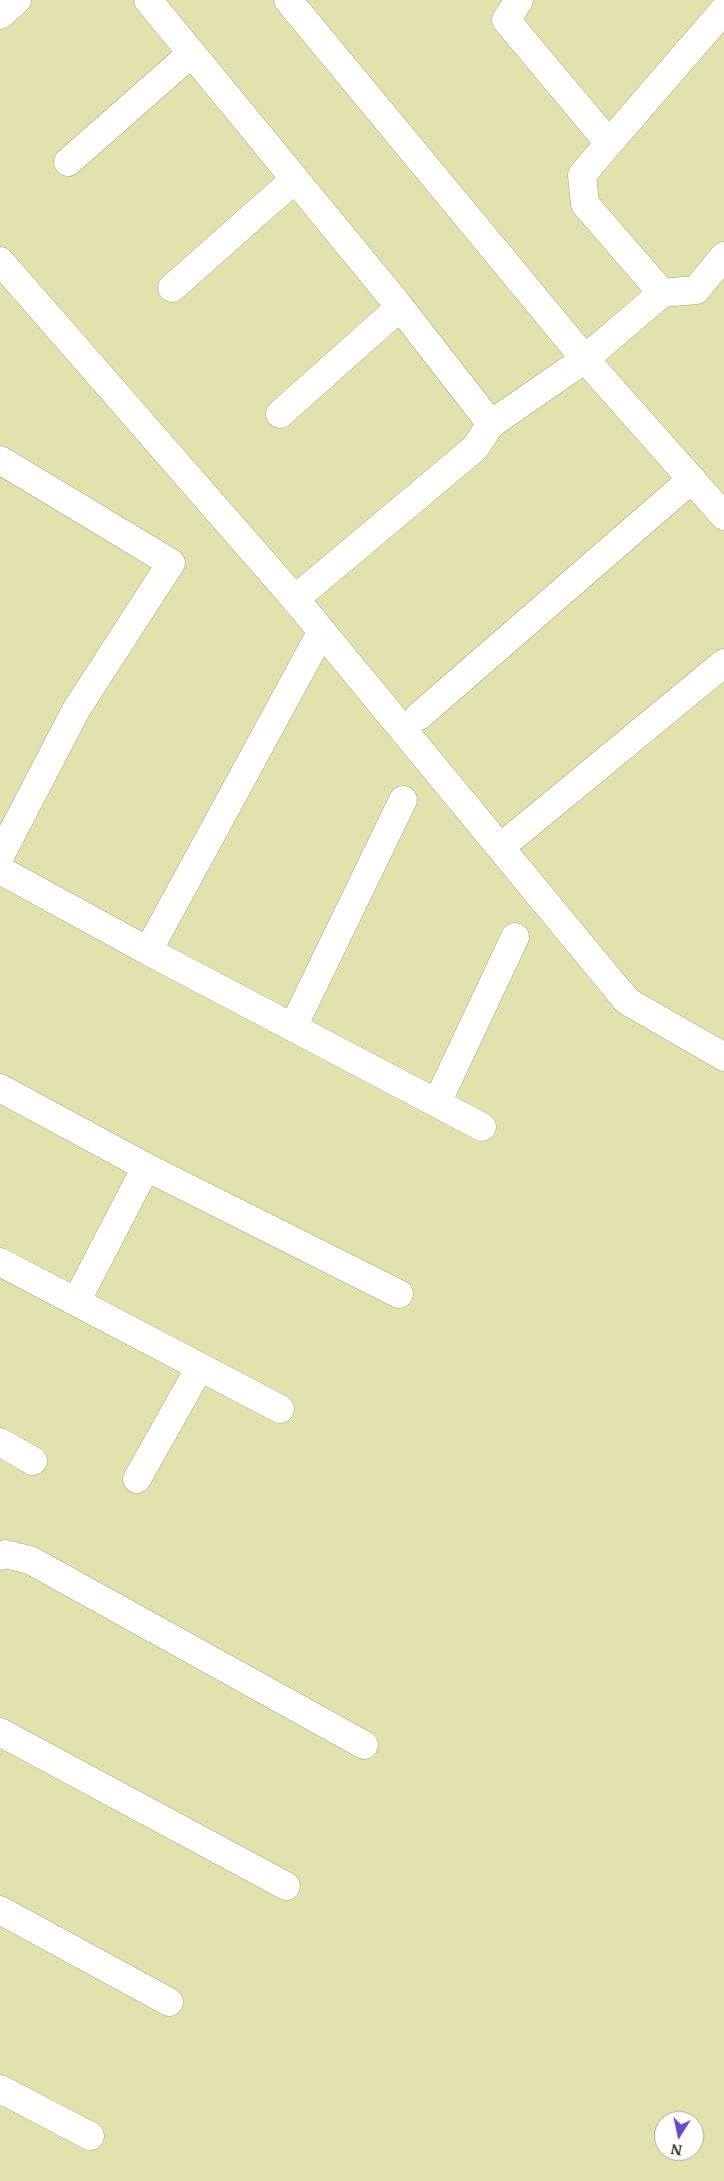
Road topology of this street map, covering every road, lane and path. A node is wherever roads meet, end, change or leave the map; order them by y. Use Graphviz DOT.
graph roads {
  1 [pos="17,0"];
  2 [pos="148,0"];
  3 [pos="288,0"];
  4 [pos="519,0"];
  5 [pos="724,10"];
  6 [pos="0,15"];
  7 [pos="192,52"];
  8 [pos="609,143"];
  9 [pos="68,162"];
  10 [pos="295,179"];
  11 [pos="724,256"];
  12 [pos="0,260"];
  13 [pos="172,288"];
  14 [pos="662,293"];
  15 [pos="400,307"];
  16 [pos="585,359"];
  17 [pos="280,414"];
  18 [pos="491,424"];
  19 [pos="0,460"];
  20 [pos="692,479"];
  21 [pos="724,516"];
  22 [pos="296,600"];
  23 [pos="322,631"];
  24 [pos="724,663"];
  25 [pos="418,716"];
  26 [pos="402,800"];
  27 [pos="513,837"];
  28 [pos="0,856"];
  29 [pos="0,870"];
  30 [pos="515,937"];
  31 [pos="148,951"];
  32 [pos="292,1026"];
  33 [pos="724,1058"];
  34 [pos="0,1088"];
  35 [pos="437,1103"];
  36 [pos="482,1127"];
  37 [pos="146,1167"];
  38 [pos="0,1262"];
  39 [pos="400,1294"];
  40 [pos="76,1302"];
  41 [pos="200,1367"];
  42 [pos="280,1409"];
  43 [pos="0,1442"];
  44 [pos="33,1461"];
  45 [pos="136,1479"];
  46 [pos="0,1556"];
  47 [pos="0,1732"];
  48 [pos="364,1745"];
  49 [pos="286,1886"];
  50 [pos="0,1910"];
  51 [pos="169,2002"];
  52 [pos="0,2089"];
  53 [pos="90,2136"];
  1 -- 6 [label="street"];
  2 -- 7 [label="street"];
  3 -- 16 [label="street"];
  4 -- 8 [label="street"];
  5 -- 8 [label="street"];
  7 -- 9 [label="street"];
  7 -- 10 [label="street"];
  8 -- 14 [label="street"];
  10 -- 13 [label="street"];
  10 -- 15 [label="street"];
  11 -- 14 [label="street"];
  12 -- 22 [label="street"];
  14 -- 16 [label="street"];
  15 -- 17 [label="street"];
  15 -- 18 [label="street"];
  16 -- 18 [label="street"];
  16 -- 20 [label="street"];
  18 -- 22 [label="street"];
  19 -- 28 [label="street"];
  20 -- 21 [label="street"];
  20 -- 25 [label="street"];
  22 -- 23 [label="street"];
  23 -- 31 [label="street"];
  23 -- 33 [label="street"];
  24 -- 27 [label="street"];
  26 -- 32 [label="street"];
  29 -- 31 [label="street"];
  30 -- 35 [label="street"];
  31 -- 32 [label="street"];
  32 -- 35 [label="street"];
  34 -- 37 [label="street"];
  35 -- 36 [label="street"];
  37 -- 39 [label="street"];
  37 -- 40 [label="street"];
  38 -- 40 [label="street"];
  40 -- 41 [label="street"];
  41 -- 42 [label="street"];
  41 -- 45 [label="street"];
  43 -- 44 [label="street"];
  46 -- 48 [label="street"];
  47 -- 49 [label="street"];
  50 -- 51 [label="street"];
  52 -- 53 [label="street"];
}
